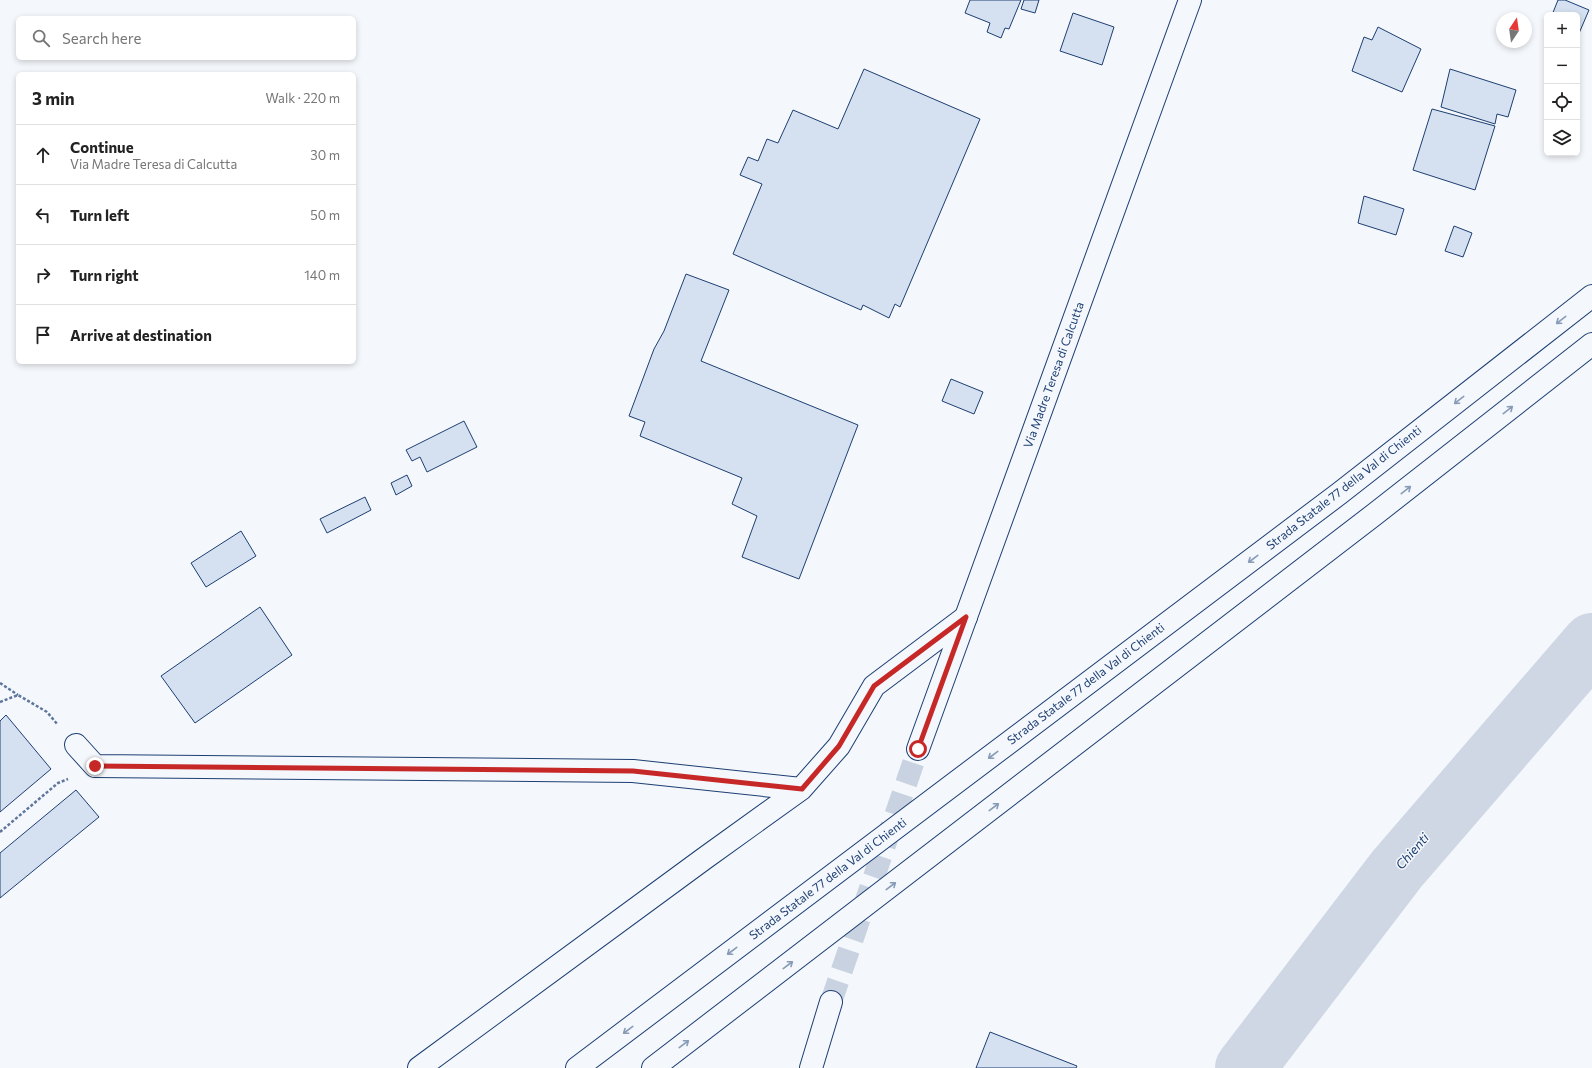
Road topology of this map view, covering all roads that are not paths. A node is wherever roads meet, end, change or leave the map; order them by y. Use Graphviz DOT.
graph roads {
  1 [pos="1190,0"];
  2 [pos="1592,296"];
  3 [pos="1592,344"];
  4 [pos="966,617"];
  5 [pos="76,745"];
  6 [pos="918,749"];
  7 [pos="802,789"];
  8 [pos="831,1002"];
  9 [pos="419,1068"];
  10 [pos="577,1068"];
  11 [pos="654,1068"];
  12 [pos="811,1068"];
  1 -- 4 [label="main road, Via Madre Teresa di Calcutta"];
  2 -- 10 [label="main road, Strada Statale 77 della Val di Chienti, one-way"];
  11 -- 3 [label="main road, one-way"];
  4 -- 6 [label="main road, Via Madre Teresa di Calcutta"];
  4 -- 7 [label="main road"];
  5 -- 7 [label="main road"];
  7 -- 9 [label="main road"];
  8 -- 12 [label="main road"];
}
